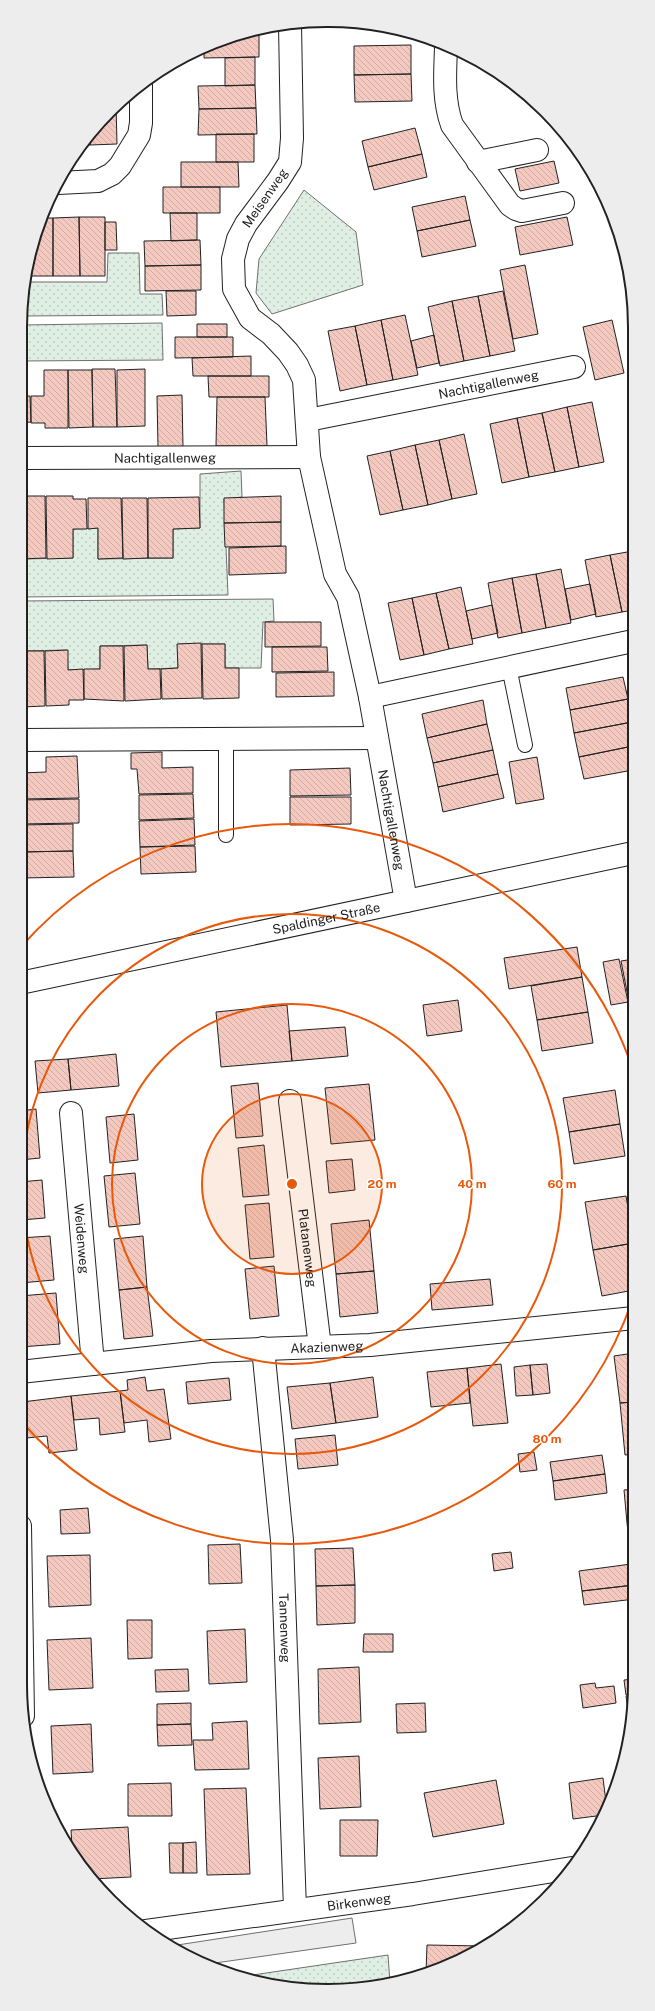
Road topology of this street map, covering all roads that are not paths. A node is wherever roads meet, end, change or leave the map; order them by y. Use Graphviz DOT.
graph roads {
  1 [pos="290,30"];
  2 [pos="446,52"];
  3 [pos="141,92"];
  4 [pos="537,150"];
  5 [pos="478,162"];
  6 [pos="64,183"];
  7 [pos="563,203"];
  8 [pos="250,318"];
  9 [pos="574,367"];
  10 [pos="308,420"];
  11 [pos="309,457"];
  12 [pos="27,458"];
  13 [pos="628,642"];
  14 [pos="508,667"];
  15 [pos="370,697"];
  16 [pos="377,738"];
  17 [pos="226,739"];
  18 [pos="27,740"];
  19 [pos="525,745"];
  20 [pos="226,836"];
  21 [pos="628,854"];
  22 [pos="406,901"];
  23 [pos="27,982"];
  24 [pos="290,1101"];
  25 [pos="71,1113"];
  26 [pos="628,1319"];
  27 [pos="320,1347"];
  28 [pos="263,1348"];
  29 [pos="93,1364"];
  30 [pos="27,1371"];
  31 [pos="563,1869"];
  32 [pos="295,1910"];
  33 [pos="156,1930"];
  1 -- 8 [label="street, Meisenweg"];
  2 -- 5 [label="street"];
  3 -- 6 [label="street"];
  4 -- 5 [label="street"];
  5 -- 7 [label="street"];
  8 -- 10 [label="street, Nachtigallenweg"];
  9 -- 10 [label="street, Nachtigallenweg"];
  10 -- 11 [label="street, Nachtigallenweg"];
  11 -- 12 [label="street, Nachtigallenweg"];
  11 -- 15 [label="street, Nachtigallenweg"];
  13 -- 14 [label="street"];
  14 -- 15 [label="street"];
  14 -- 19 [label="lane"];
  15 -- 16 [label="street, Nachtigallenweg"];
  16 -- 17 [label="street"];
  16 -- 22 [label="street, Nachtigallenweg"];
  17 -- 18 [label="street"];
  17 -- 20 [label="lane"];
  21 -- 22 [label="street, Spaldinger Straße"];
  22 -- 23 [label="street, Spaldinger Straße"];
  24 -- 27 [label="street, Platanenweg"];
  25 -- 29 [label="street, Weidenweg"];
  26 -- 27 [label="street, Akazienweg"];
  27 -- 28 [label="street, Akazienweg"];
  28 -- 29 [label="street, Akazienweg"];
  28 -- 32 [label="street, Tannenweg"];
  29 -- 30 [label="street, Akazienweg"];
  31 -- 32 [label="street, Birkenweg"];
  32 -- 33 [label="street, Birkenweg"];
}
